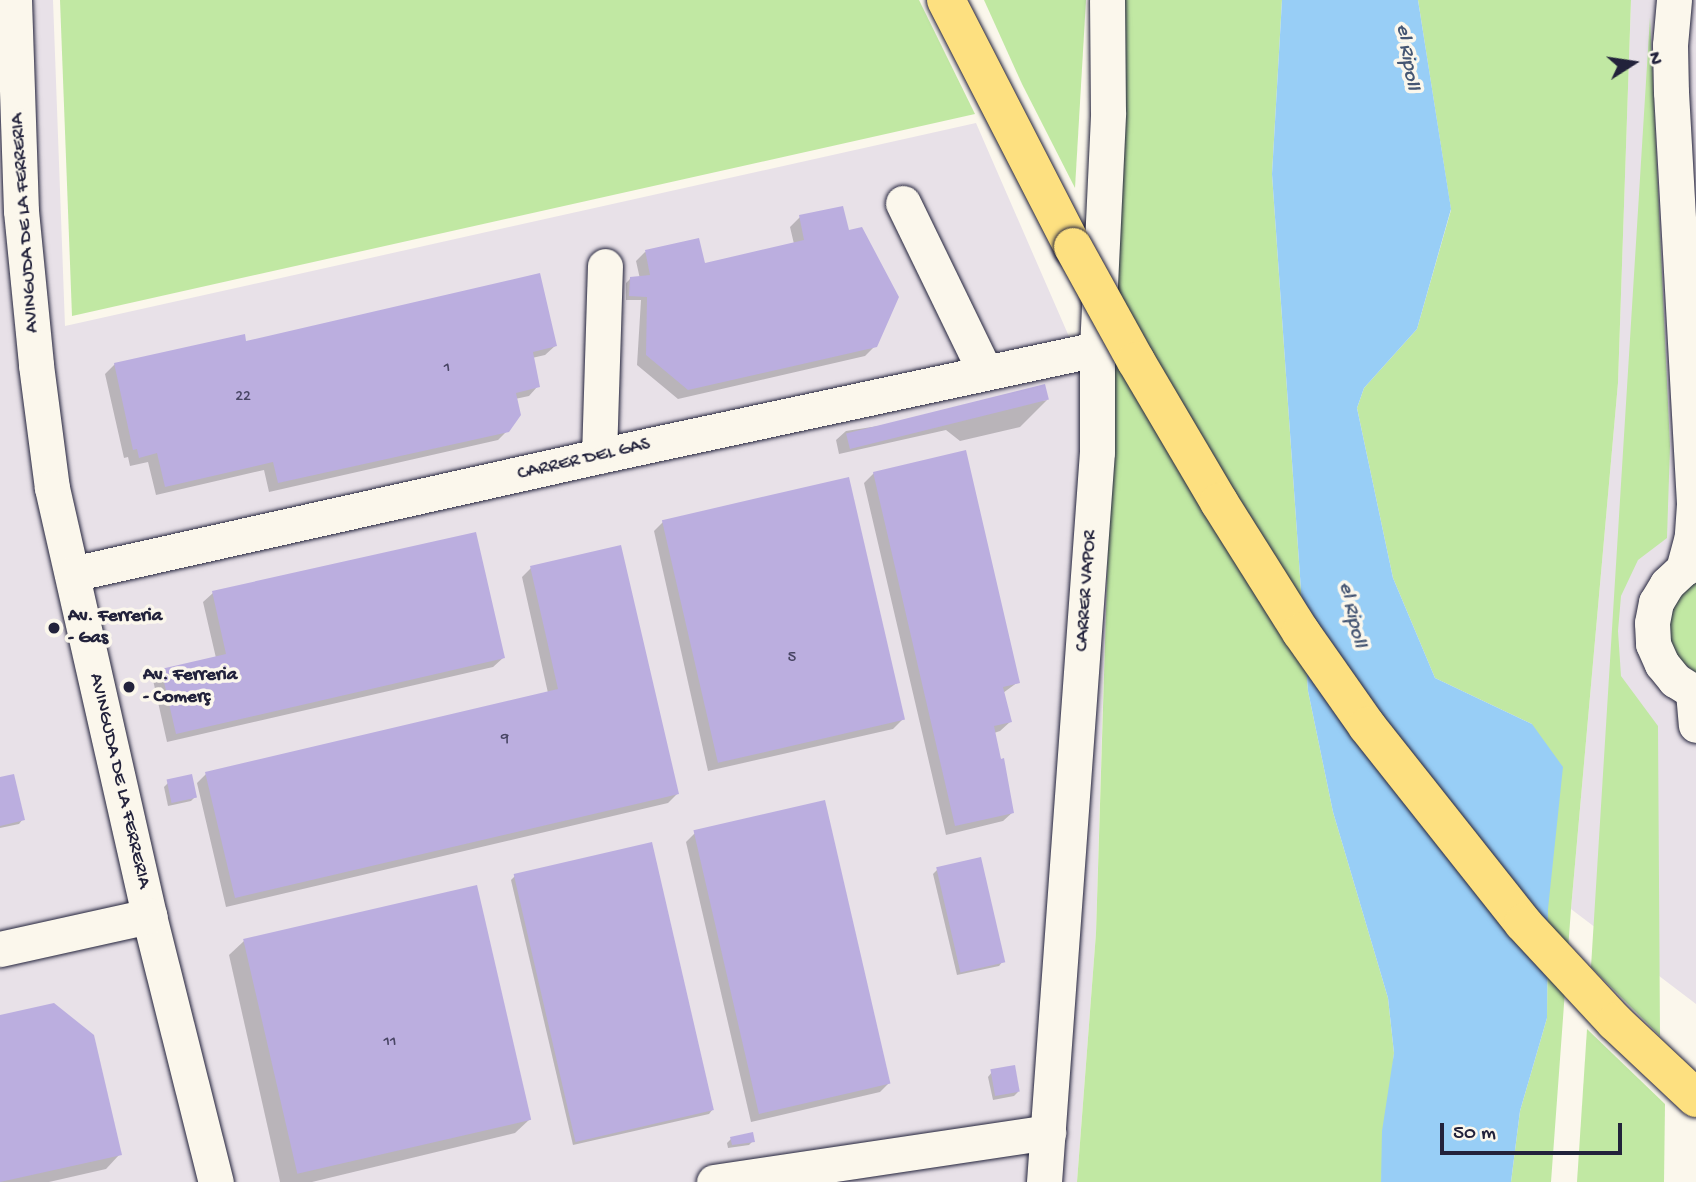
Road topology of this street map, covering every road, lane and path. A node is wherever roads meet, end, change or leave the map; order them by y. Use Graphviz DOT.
graph roads {
  1 [pos="14,0"];
  2 [pos="946,0"];
  3 [pos="1107,0"];
  4 [pos="1682,7"];
  5 [pos="1696,62"];
  6 [pos="903,203"];
  7 [pos="11,214"];
  8 [pos="605,266"];
  9 [pos="1097,349"];
  10 [pos="985,372"];
  11 [pos="599,456"];
  12 [pos="1689,566"];
  13 [pos="72,574"];
  14 [pos="1695,703"];
  15 [pos="149,916"];
  16 [pos="0,949"];
  17 [pos="1696,1098"];
  18 [pos="1048,1132"];
  19 [pos="216,1182"];
  20 [pos="714,1182"];
  21 [pos="1044,1182"];
  1 -- 7 [label="street, AVINGUDA DE LA FERRERIA"];
  2 -- 17 [label="main road, bridge"];
  3 -- 9 [label="street, CARRER VAPOR"];
  4 -- 5 [label="street"];
  4 -- 12 [label="street"];
  6 -- 10 [label="street"];
  7 -- 13 [label="street, AVINGUDA DE LA FERRERIA"];
  8 -- 11 [label="street"];
  9 -- 10 [label="street, CARRER DEL GAS"];
  9 -- 18 [label="street, CARRER VAPOR"];
  10 -- 11 [label="street, CARRER DEL GAS"];
  11 -- 13 [label="street, CARRER DEL GAS"];
  12 -- 14 [label="street"];
  13 -- 15 [label="street, AVINGUDA DE LA FERRERIA"];
  15 -- 16 [label="street"];
  15 -- 19 [label="street, AVINGUDA DE LA FERRERIA"];
  18 -- 20 [label="street"];
  18 -- 21 [label="street, CARRER VAPOR"];
}
